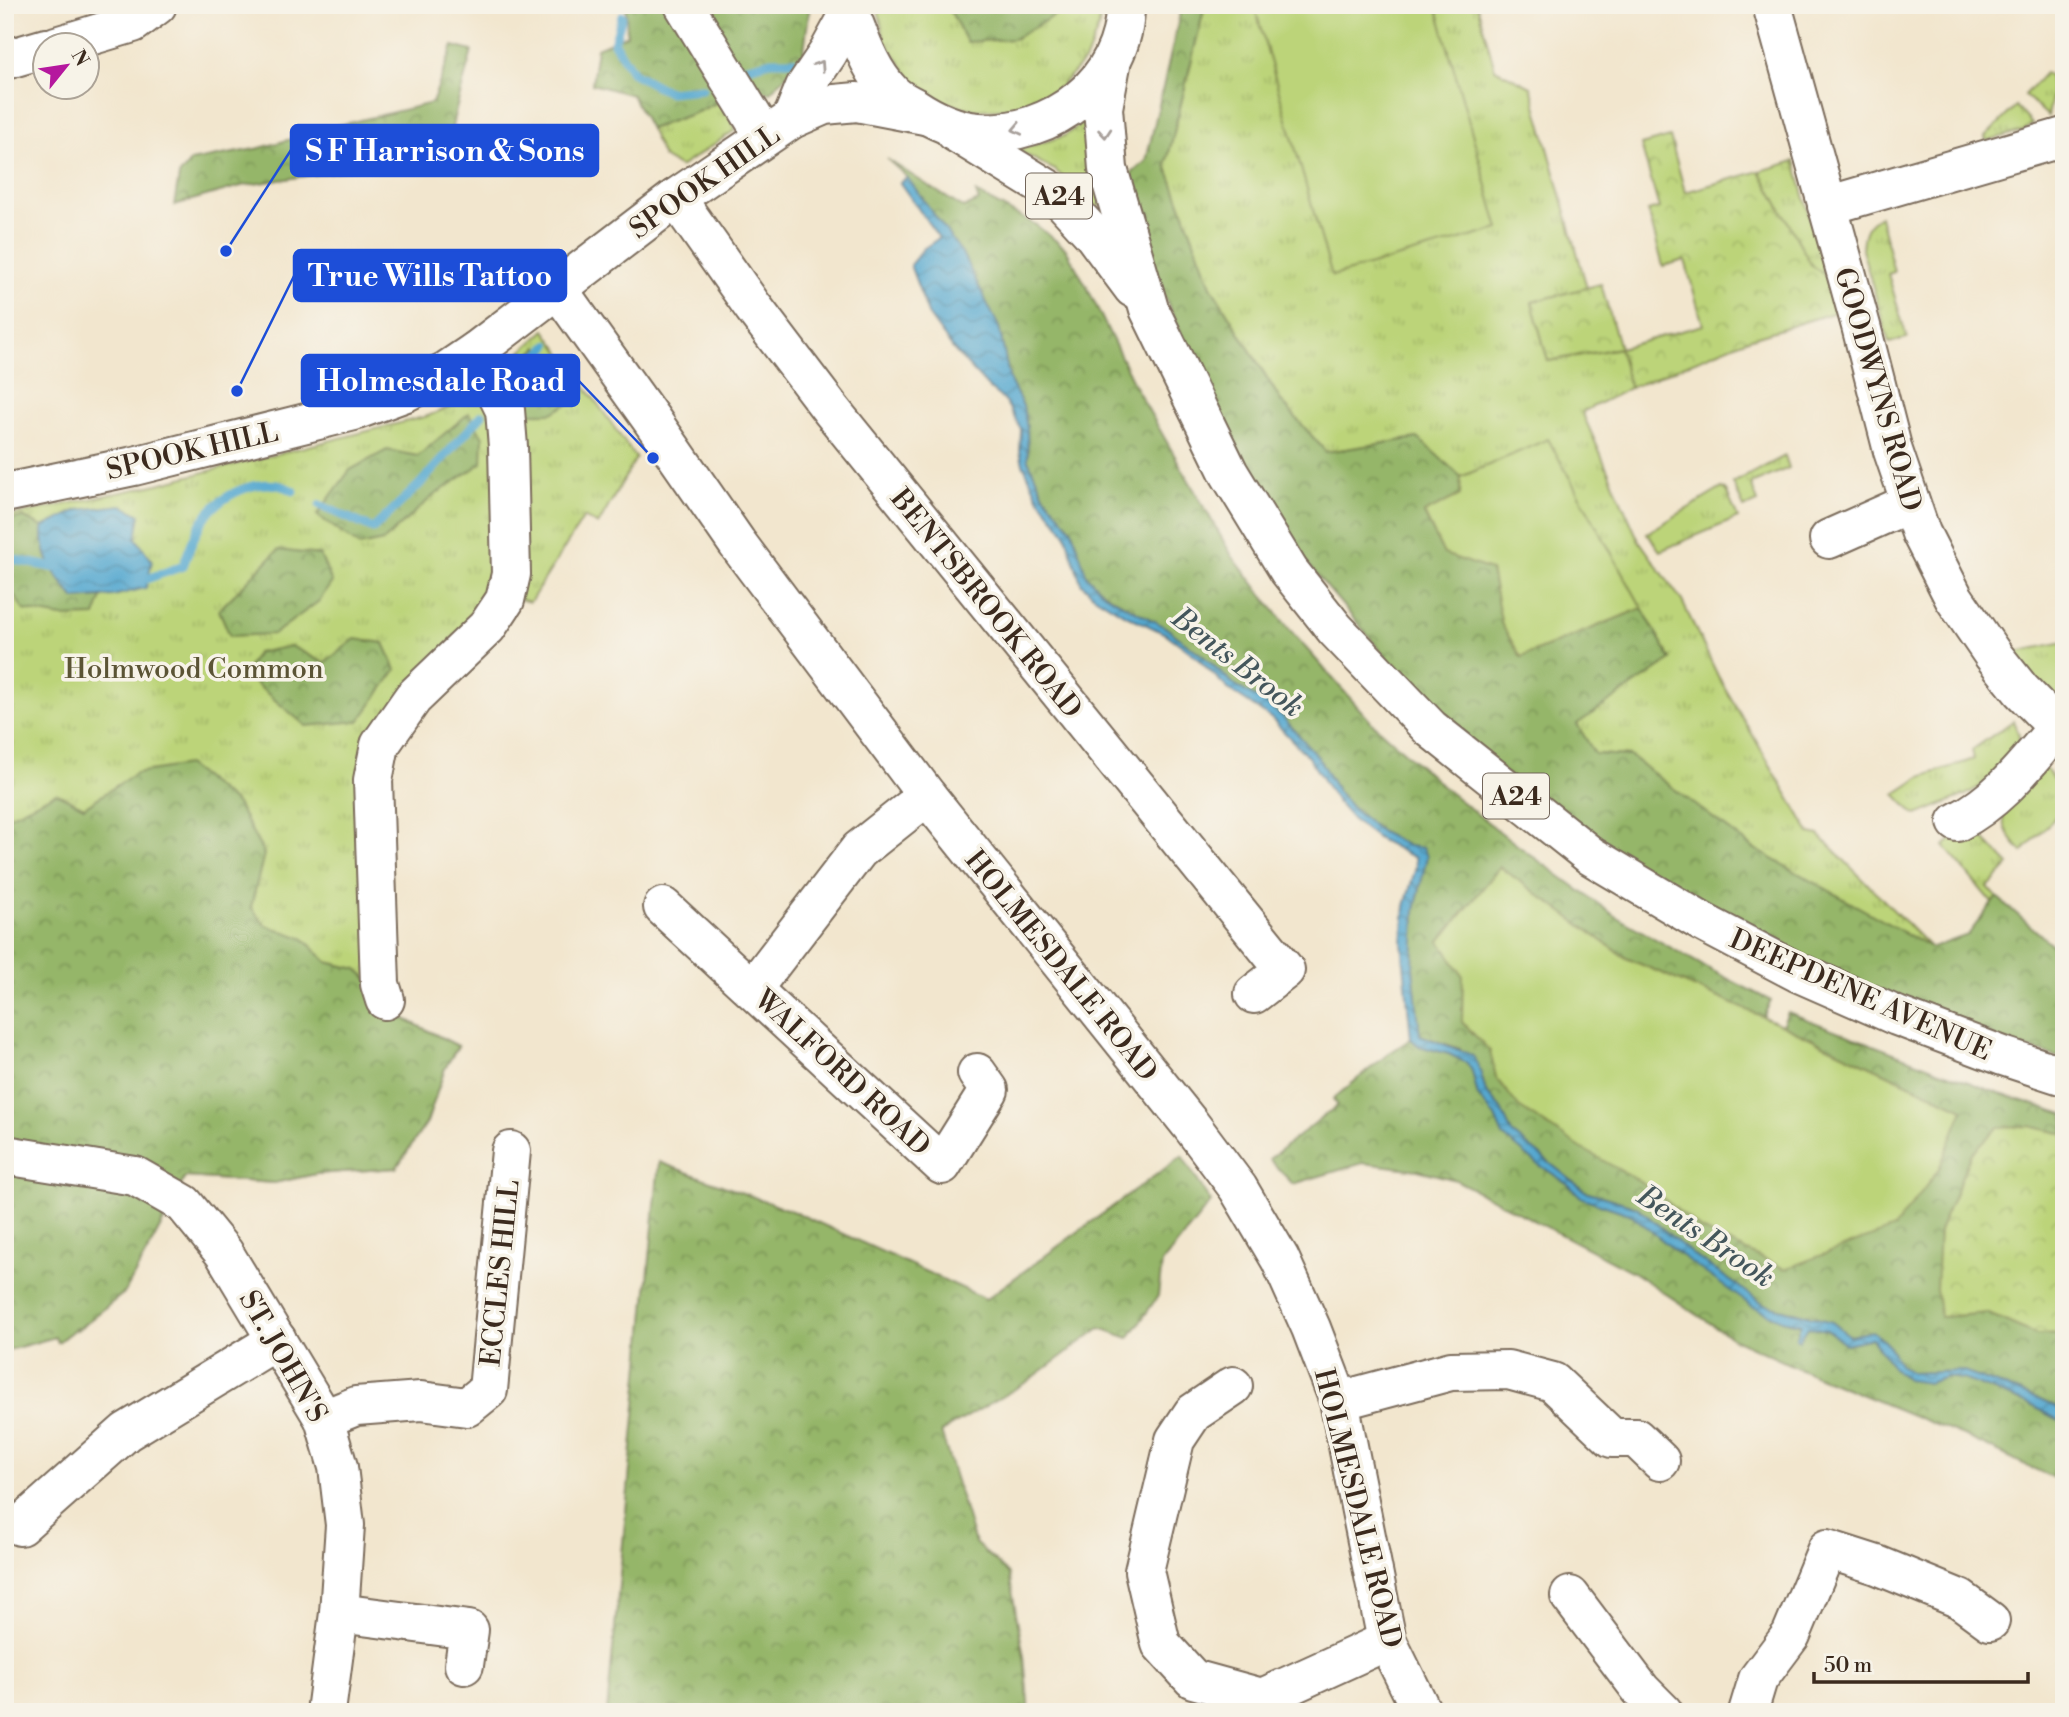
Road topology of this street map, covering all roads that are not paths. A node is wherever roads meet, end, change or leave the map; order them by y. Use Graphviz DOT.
graph roads {
  1 [pos="158,5"];
  2 [pos="684,5"];
  3 [pos="1125,5"];
  4 [pos="1772,5"];
  5 [pos="850,9"];
  6 [pos="102,32"];
  7 [pos="32,52"];
  8 [pos="5,60"];
  9 [pos="1111,65"];
  10 [pos="930,118"];
  11 [pos="779,128"];
  12 [pos="2064,137"];
  13 [pos="676,198"];
  14 [pos="1827,206"];
  15 [pos="557,288"];
  16 [pos="1149,309"];
  17 [pos="476,351"];
  18 [pos="5,493"];
  19 [pos="1910,503"];
  20 [pos="1829,538"];
  21 [pos="2060,731"];
  22 [pos="927,796"];
  23 [pos="1957,822"];
  24 [pos="663,907"];
  25 [pos="753,988"];
  26 [pos="1254,994"];
  27 [pos="385,1000"];
  28 [pos="977,1073"];
  29 [pos="2064,1076"];
  30 [pos="511,1151"];
  31 [pos="5,1155"];
  32 [pos="277,1340"];
  33 [pos="1233,1386"];
  34 [pos="1339,1401"];
  35 [pos="324,1419"];
  36 [pos="1660,1461"];
  37 [pos="20,1525"];
  38 [pos="1570,1596"];
  39 [pos="339,1613"];
  40 [pos="1990,1621"];
  41 [pos="1387,1641"];
  42 [pos="464,1665"];
  43 [pos="1261,1705"];
  44 [pos="326,1712"];
  45 [pos="1422,1712"];
  46 [pos="1663,1712"];
  47 [pos="1748,1712"];
  1 -- 6 [label="main road"];
  2 -- 11 [label="main road"];
  3 -- 9 [label="main road"];
  4 -- 14 [label="main road, GOODWYNS ROAD"];
  5 -- 10 [label="main road, DEEPDENE AVENUE"];
  11 -- 5 [label="main road, SPOOK HILL, one-way"];
  7 -- 8 [label="main road"];
  9 -- 10 [label="main road, one-way"];
  9 -- 16 [label="main road, DEEPDENE AVENUE / A24, one-way"];
  10 -- 11 [label="main road, SPOOK HILL"];
  10 -- 16 [label="main road, DEEPDENE AVENUE / A24"];
  11 -- 13 [label="main road, SPOOK HILL"];
  12 -- 14 [label="main road"];
  13 -- 15 [label="main road, SPOOK HILL"];
  13 -- 26 [label="main road, BENTSBROOK ROAD"];
  14 -- 19 [label="main road, GOODWYNS ROAD"];
  15 -- 17 [label="main road, SPOOK HILL"];
  15 -- 22 [label="main road, HOLMESDALE ROAD"];
  16 -- 29 [label="main road, DEEPDENE AVENUE / A24"];
  17 -- 18 [label="main road, SPOOK HILL"];
  17 -- 27 [label="main road"];
  19 -- 20 [label="main road"];
  19 -- 21 [label="main road, GOODWYNS ROAD"];
  21 -- 23 [label="main road"];
  22 -- 25 [label="main road"];
  22 -- 34 [label="main road, HOLMESDALE ROAD"];
  24 -- 25 [label="main road, WALFORD ROAD"];
  25 -- 28 [label="main road, WALFORD ROAD"];
  30 -- 35 [label="main road, ECCLES HILL"];
  31 -- 32 [label="main road, ST. JOHN'S"];
  32 -- 35 [label="main road, ST. JOHN'S"];
  32 -- 37 [label="main road"];
  33 -- 43 [label="main road"];
  34 -- 36 [label="main road"];
  34 -- 41 [label="main road, HOLMESDALE ROAD"];
  35 -- 39 [label="main road, ST. JOHN'S"];
  38 -- 46 [label="main road"];
  39 -- 42 [label="main road"];
  39 -- 44 [label="main road, ST. JOHN'S"];
  40 -- 47 [label="main road"];
  41 -- 43 [label="main road"];
  41 -- 45 [label="main road, HOLMESDALE ROAD"];
}
